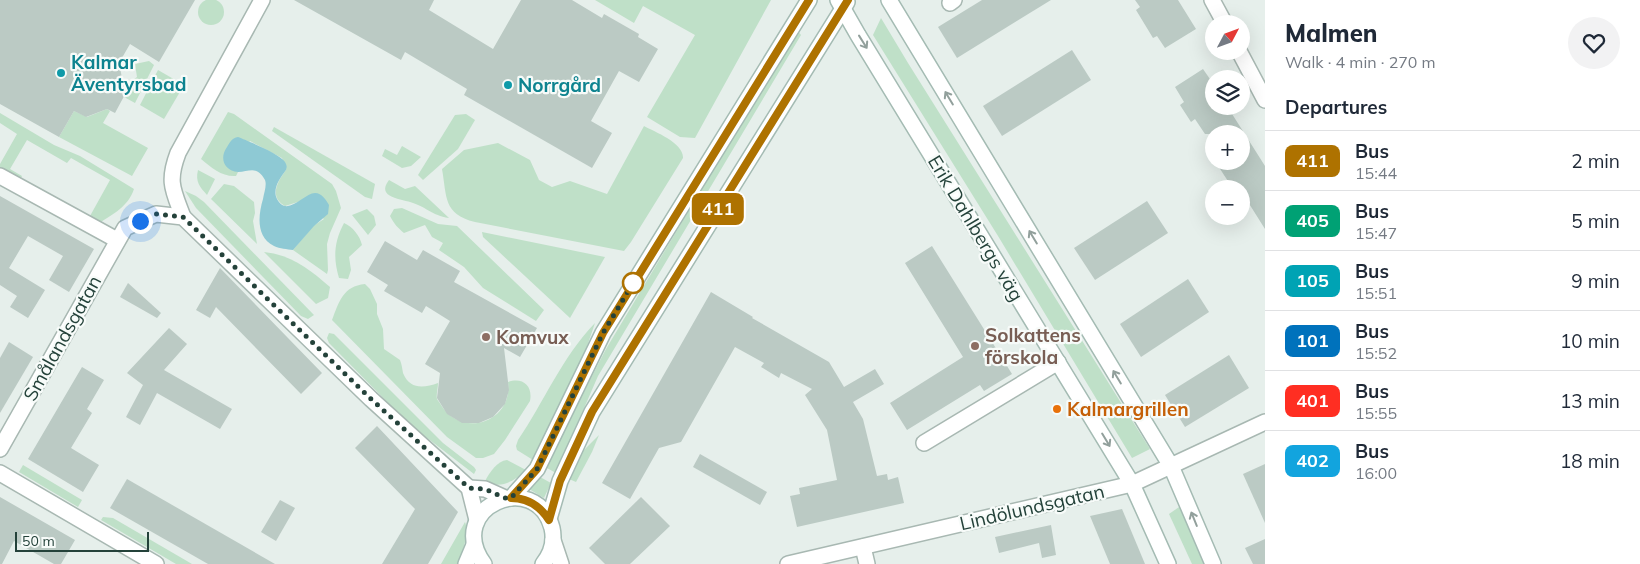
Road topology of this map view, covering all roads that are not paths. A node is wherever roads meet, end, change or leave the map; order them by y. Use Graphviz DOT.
graph roads {
  1 [pos="262,0"];
  2 [pos="809,0"];
  3 [pos="889,0"];
  4 [pos="1212,0"];
  5 [pos="843,3"];
  6 [pos="1220,15"];
  7 [pos="1244,60"];
  8 [pos="1265,100"];
  9 [pos="0,176"];
  10 [pos="183,217"];
  11 [pos="120,234"];
  12 [pos="1058,362"];
  13 [pos="1265,422"];
  14 [pos="924,443"];
  15 [pos="0,449"];
  16 [pos="1171,466"];
  17 [pos="0,473"];
  18 [pos="1132,484"];
  19 [pos="469,488"];
  20 [pos="508,498"];
  21 [pos="477,520"];
  22 [pos="549,520"];
  23 [pos="553,540"];
  24 [pos="474,545"];
  25 [pos="863,547"];
  26 [pos="156,564"];
  27 [pos="466,564"];
  28 [pos="484,564"];
  29 [pos="543,564"];
  30 [pos="562,564"];
  31 [pos="788,564"];
  32 [pos="867,564"];
  33 [pos="1168,564"];
  34 [pos="1213,564"];
  1 -- 10 [label="street"];
  2 -- 20 [label="street"];
  16 -- 3 [label="street, one-way"];
  4 -- 6 [label="street"];
  5 -- 12 [label="street, Erik Dahlbergs väg, one-way"];
  5 -- 22 [label="street"];
  7 -- 8 [label="street"];
  9 -- 11 [label="street"];
  10 -- 11 [label="street"];
  10 -- 19 [label="street"];
  11 -- 15 [label="street, Smålandsgatan"];
  12 -- 14 [label="street"];
  12 -- 18 [label="street, Erik Dahlbergs väg, one-way"];
  13 -- 16 [label="street, Lindölundsgatan"];
  16 -- 18 [label="street, Lindölundsgatan"];
  34 -- 16 [label="street, one-way"];
  17 -- 26 [label="street"];
  18 -- 25 [label="street, Lindölundsgatan"];
  18 -- 33 [label="street, Erik Dahlbergs väg"];
  19 -- 20 [label="street"];
  19 -- 21 [label="street"];
  20 -- 21 [label="street"];
  20 -- 22 [label="street"];
  21 -- 24 [label="street"];
  22 -- 23 [label="street"];
  23 -- 29 [label="street"];
  23 -- 30 [label="street"];
  24 -- 27 [label="street"];
  24 -- 28 [label="street"];
  25 -- 31 [label="street, Lindölundsgatan"];
  25 -- 32 [label="street"];
}
